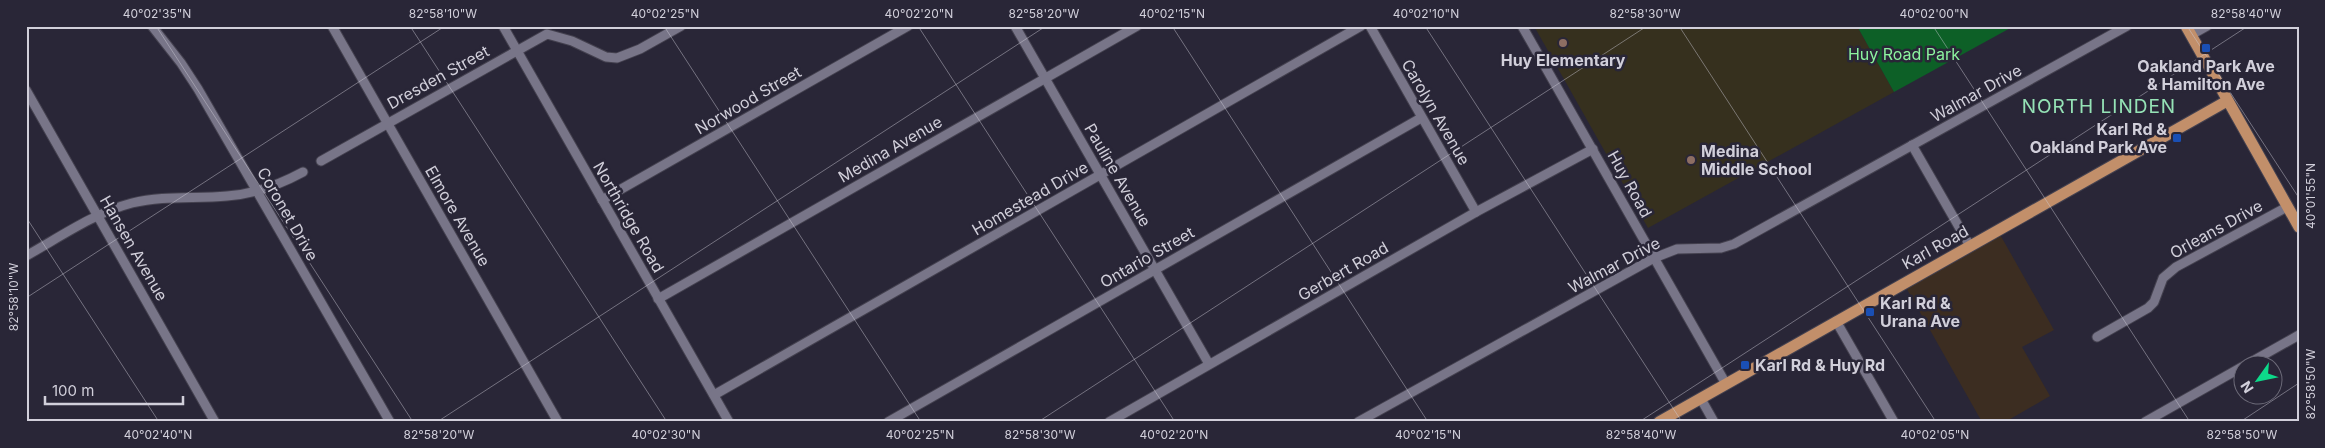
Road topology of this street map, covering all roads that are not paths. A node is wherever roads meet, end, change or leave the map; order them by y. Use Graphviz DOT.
graph roads {
  1 [pos="152,26"];
  2 [pos="332,26"];
  3 [pos="503,26"];
  4 [pos="681,26"];
  5 [pos="908,26"];
  6 [pos="1014,26"];
  7 [pos="1137,26"];
  8 [pos="1361,26"];
  9 [pos="1370,26"];
  10 [pos="1522,26"];
  11 [pos="2127,26"];
  12 [pos="2207,26"];
  13 [pos="548,30"];
  14 [pos="2188,31"];
  15 [pos="517,51"];
  16 [pos="1043,79"];
  17 [pos="26,90"];
  18 [pos="2227,101"];
  19 [pos="1421,118"];
  20 [pos="387,123"];
  21 [pos="1912,145"];
  22 [pos="1594,149"];
  23 [pos="321,161"];
  24 [pos="303,172"];
  25 [pos="1101,175"];
  26 [pos="257,191"];
  27 [pos="602,200"];
  28 [pos="2288,207"];
  29 [pos="1476,212"];
  30 [pos="98,216"];
  31 [pos="2299,227"];
  32 [pos="1970,246"];
  33 [pos="26,256"];
  34 [pos="1654,258"];
  35 [pos="1155,270"];
  36 [pos="658,299"];
  37 [pos="1836,321"];
  38 [pos="2299,335"];
  39 [pos="2097,337"];
  40 [pos="2262,356"];
  41 [pos="1209,364"];
  42 [pos="2232,373"];
  43 [pos="1726,384"];
  44 [pos="714,396"];
  45 [pos="1701,399"];
  46 [pos="1364,420"];
  47 [pos="215,422"];
  48 [pos="390,422"];
  49 [pos="558,422"];
  50 [pos="729,422"];
  51 [pos="888,422"];
  52 [pos="1108,422"];
  53 [pos="1659,422"];
  54 [pos="1714,422"];
  55 [pos="1894,422"];
  56 [pos="2145,422"];
  1 -- 26 [label="street, Coronet Drive"];
  2 -- 20 [label="street, Elmore Avenue"];
  3 -- 15 [label="street, Northridge Road"];
  4 -- 13 [label="street, Dresden Street"];
  5 -- 27 [label="street, Norwood Street"];
  6 -- 16 [label="street, Pauline Avenue"];
  7 -- 16 [label="street, Medina Avenue"];
  8 -- 25 [label="street, Homestead Drive"];
  9 -- 19 [label="street, Carolyn Avenue"];
  10 -- 22 [label="street, Huy Road"];
  11 -- 21 [label="street, Walmar Drive"];
  12 -- 14 [label="street"];
  13 -- 15 [label="street, Dresden Street"];
  14 -- 18 [label="main road"];
  15 -- 20 [label="street, Dresden Street"];
  15 -- 27 [label="street, Northridge Road"];
  16 -- 25 [label="street, Pauline Avenue"];
  16 -- 36 [label="street, Medina Avenue"];
  17 -- 30 [label="street, Hansen Avenue"];
  18 -- 28 [label="main road"];
  18 -- 32 [label="main road, Karl Road"];
  19 -- 29 [label="street, Carolyn Avenue"];
  19 -- 35 [label="street, Ontario Street"];
  20 -- 23 [label="street, Dresden Street"];
  20 -- 49 [label="street, Elmore Avenue"];
  21 -- 32 [label="street"];
  21 -- 34 [label="street, Walmar Drive"];
  22 -- 29 [label="street, Gerbert Road"];
  22 -- 34 [label="street, Huy Road"];
  24 -- 26 [label="street"];
  25 -- 35 [label="street, Pauline Avenue"];
  25 -- 44 [label="street, Homestead Drive"];
  26 -- 30 [label="street"];
  26 -- 48 [label="street, Coronet Drive"];
  27 -- 36 [label="street, Northridge Road"];
  28 -- 31 [label="main road"];
  28 -- 39 [label="street, Orleans Drive"];
  29 -- 41 [label="street, Gerbert Road"];
  30 -- 33 [label="street"];
  30 -- 47 [label="street, Hansen Avenue"];
  32 -- 37 [label="main road, Karl Road"];
  34 -- 43 [label="street, Huy Road"];
  34 -- 46 [label="street, Walmar Drive"];
  35 -- 41 [label="street, Pauline Avenue"];
  35 -- 51 [label="street, Ontario Street"];
  36 -- 44 [label="street, Northridge Road"];
  37 -- 43 [label="main road, Karl Road"];
  37 -- 55 [label="street"];
  38 -- 40 [label="street"];
  41 -- 52 [label="street, Gerbert Road"];
  42 -- 56 [label="street"];
  43 -- 45 [label="main road, Karl Road"];
  44 -- 50 [label="street, Northridge Road"];
  45 -- 53 [label="main road, Karl Road"];
  45 -- 54 [label="street"];
}
